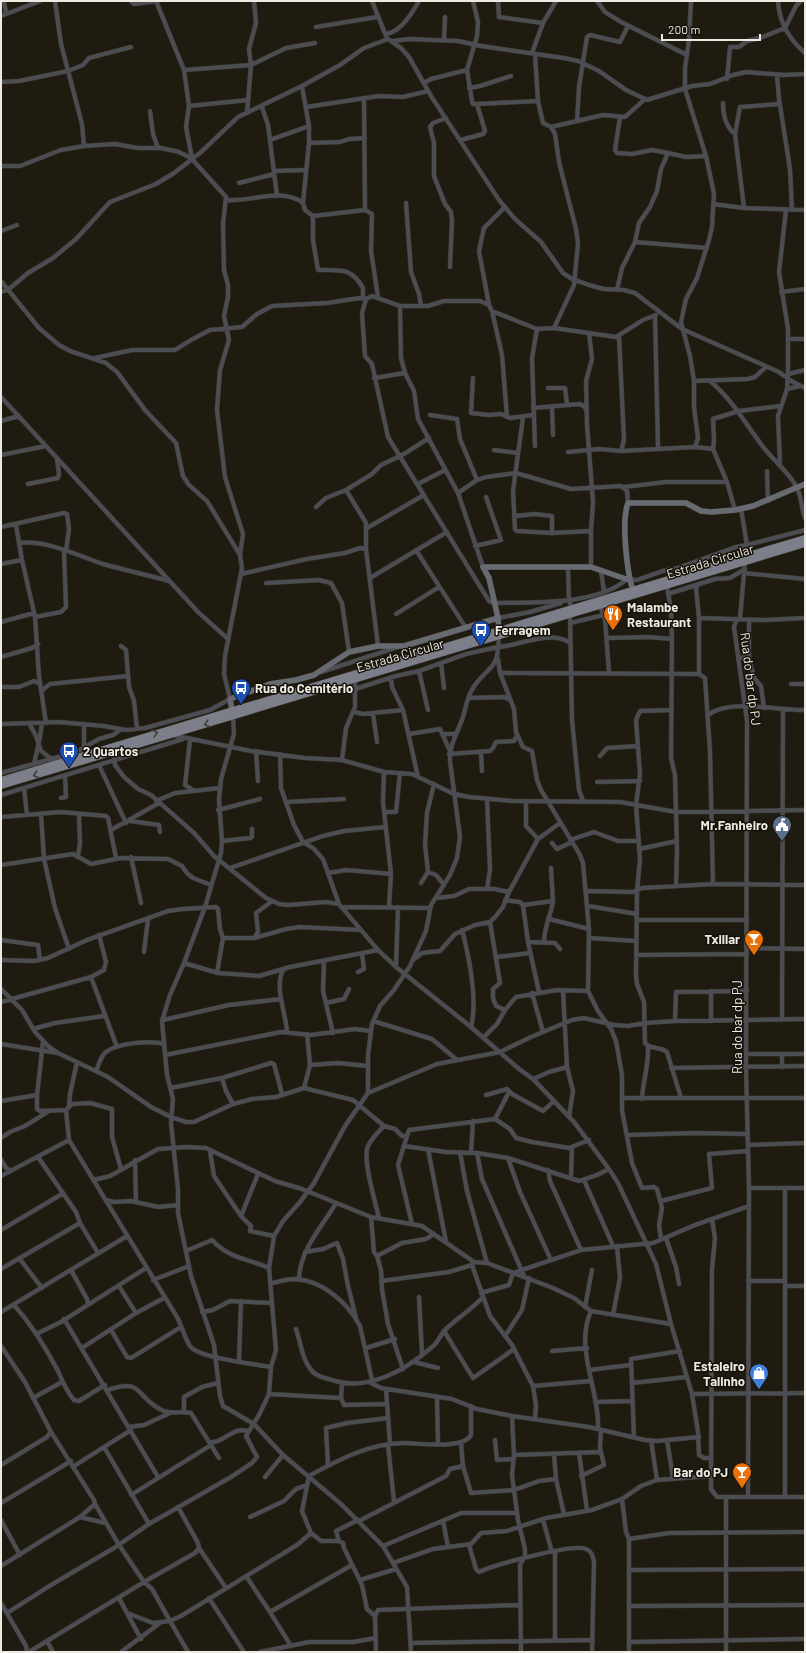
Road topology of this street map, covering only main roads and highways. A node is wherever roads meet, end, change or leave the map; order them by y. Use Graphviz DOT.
graph roads {
  1 [pos="805,538"];
  2 [pos="805,544"];
  3 [pos="571,612"];
  4 [pos="499,633"];
  5 [pos="233,713"];
  6 [pos="1,780"];
  7 [pos="1,786"];
  1 -- 3 [label="main road, Estrada Circular"];
  2 -- 3 [label="main road, Estrada Circular"];
  3 -- 4 [label="main road, Estrada Circular"];
  4 -- 5 [label="main road, Estrada Circular"];
  4 -- 5 [label="main road, Estrada Circular"];
  6 -- 5 [label="main road, Estrada Circular, one-way"];
  5 -- 7 [label="main road, Estrada Circular, one-way"];
}
